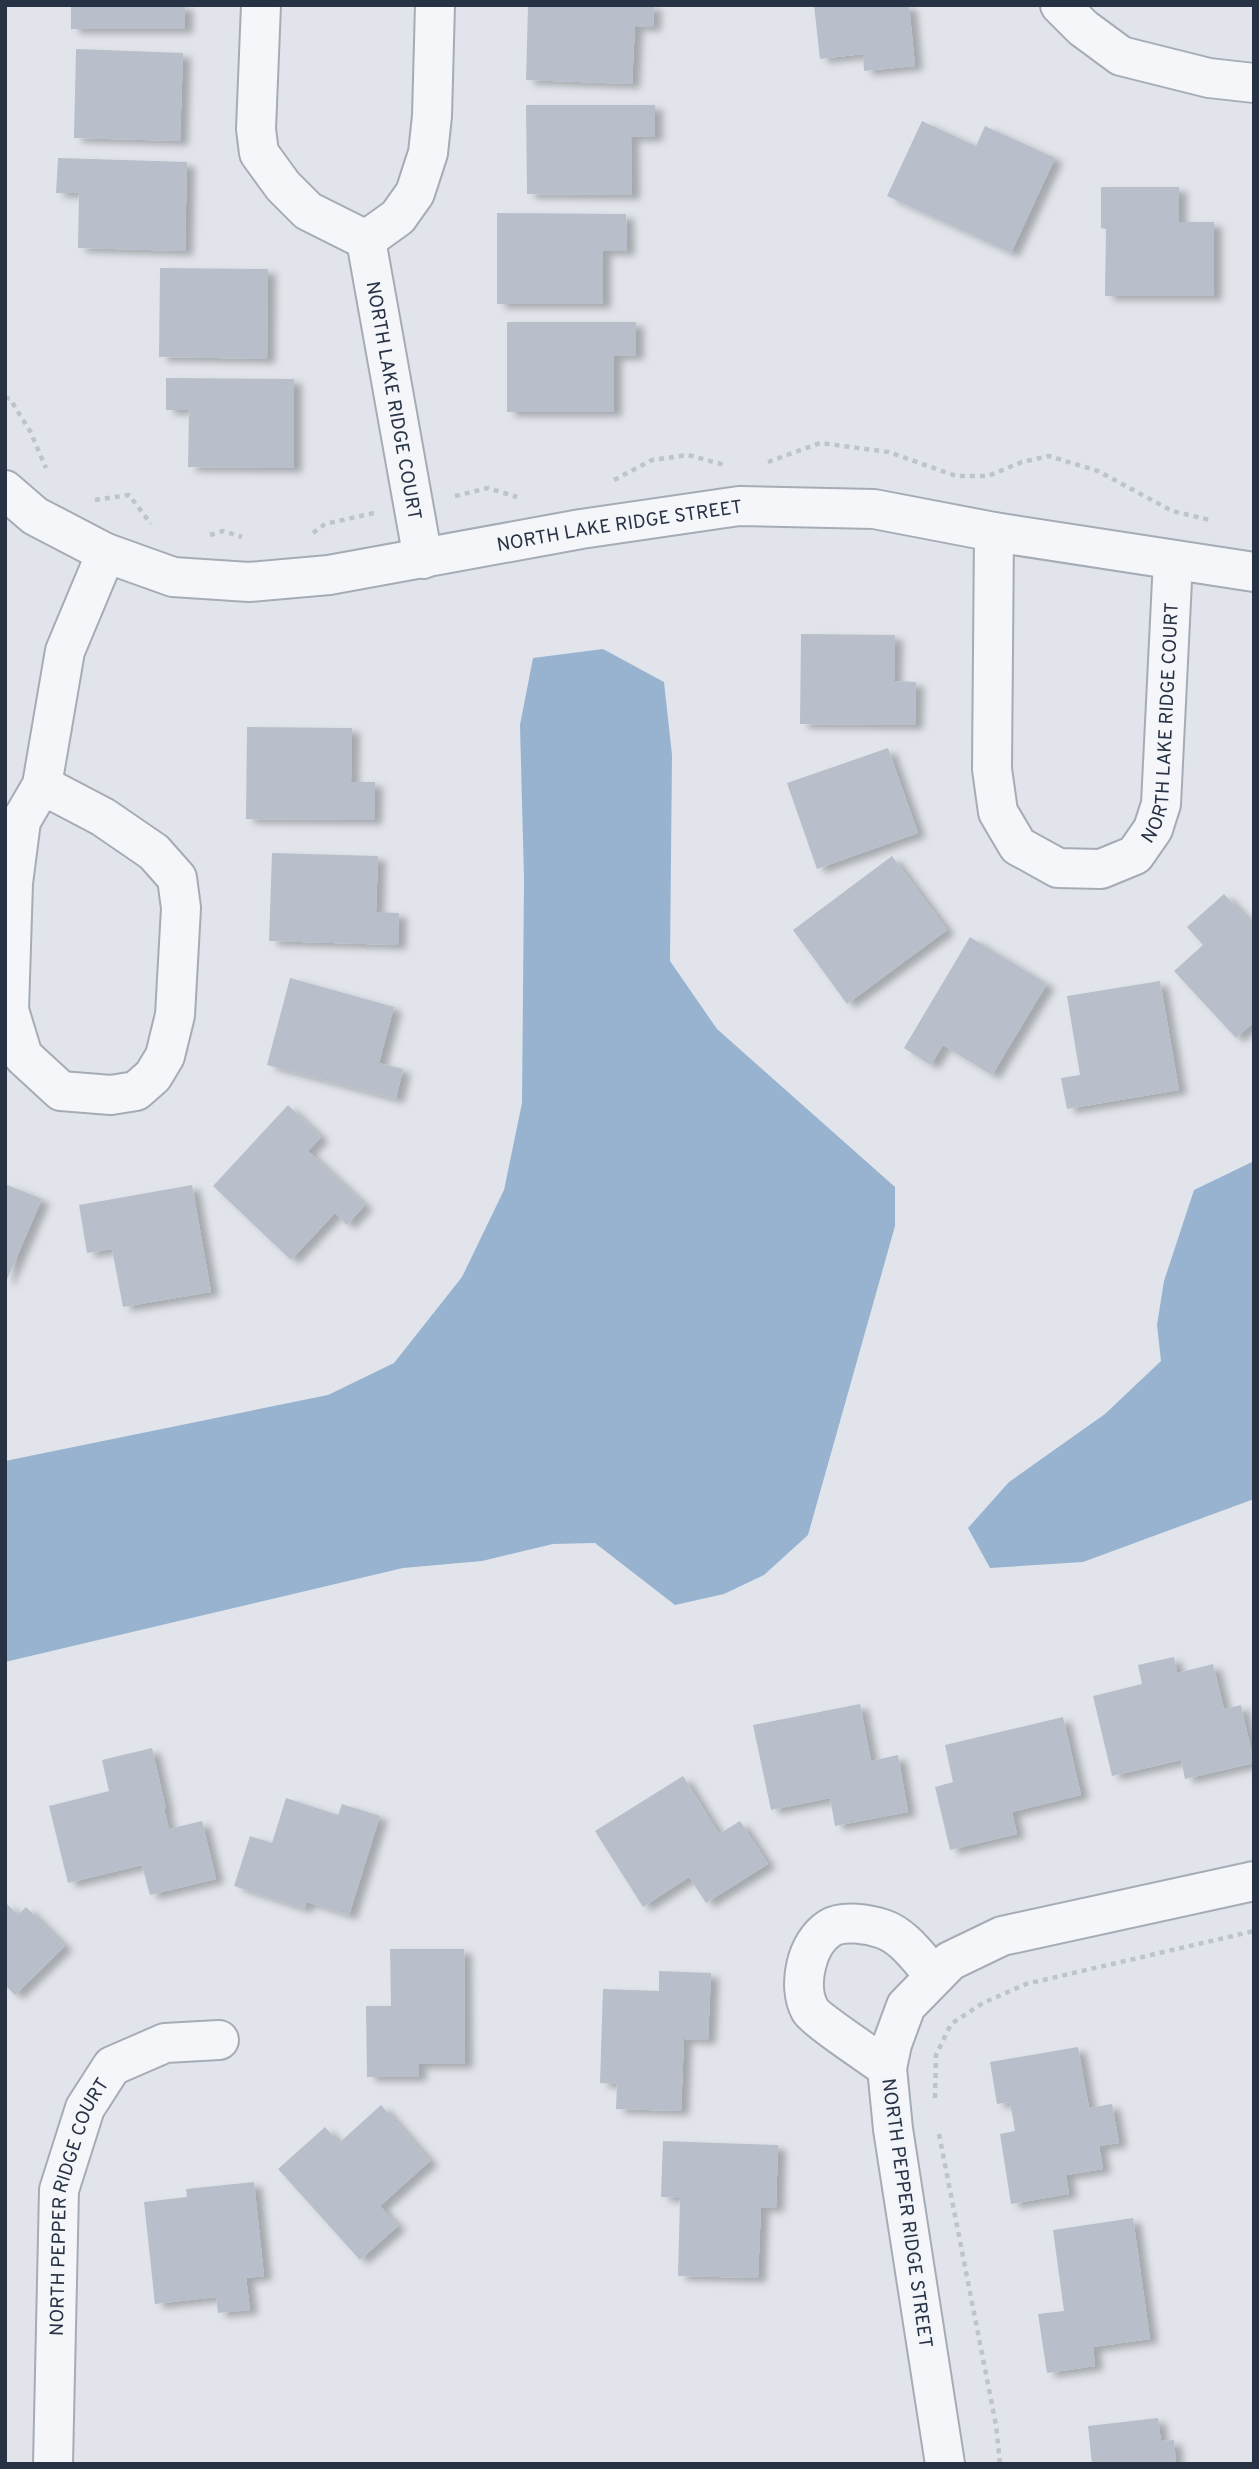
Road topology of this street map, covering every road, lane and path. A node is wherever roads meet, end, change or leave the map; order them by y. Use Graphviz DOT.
graph roads {
  1 [pos="261,5"];
  2 [pos="435,5"];
  3 [pos="1060,5"];
  4 [pos="1254,83"];
  5 [pos="366,240"];
  6 [pos="5,490"];
  7 [pos="994,532"];
  8 [pos="106,552"];
  9 [pos="423,559"];
  10 [pos="1173,560"];
  11 [pos="1254,572"];
  12 [pos="42,785"];
  13 [pos="1254,1881"];
  14 [pos="1254,1931"];
  15 [pos="934,1975"];
  16 [pos="219,2040"];
  17 [pos="887,2068"];
  18 [pos="935,2111"];
  19 [pos="937,2124"];
  20 [pos="53,2464"];
  21 [pos="945,2464"];
  22 [pos="1000,2464"];
  1 -- 5 [label="street"];
  2 -- 5 [label="street"];
  3 -- 4 [label="street"];
  5 -- 9 [label="street, NORTH LAKE RIDGE COURT"];
  6 -- 8 [label="street, NORTH LAKE RIDGE STREET"];
  7 -- 9 [label="street, NORTH LAKE RIDGE STREET"];
  7 -- 10 [label="street, NORTH LAKE RIDGE STREET"];
  7 -- 10 [label="street, NORTH LAKE RIDGE COURT"];
  8 -- 9 [label="street, NORTH LAKE RIDGE STREET"];
  8 -- 12 [label="street"];
  10 -- 11 [label="street, NORTH LAKE RIDGE STREET"];
  12 -- 12 [label="street"];
  13 -- 15 [label="street, NORTH PEPPER RIDGE STREET"];
  14 -- 18 [label="path"];
  15 -- 17 [label="street, NORTH PEPPER RIDGE STREET"];
  15 -- 17 [label="street"];
  16 -- 20 [label="street, NORTH PEPPER RIDGE COURT"];
  17 -- 21 [label="street, NORTH PEPPER RIDGE STREET"];
  19 -- 22 [label="path"];
}
